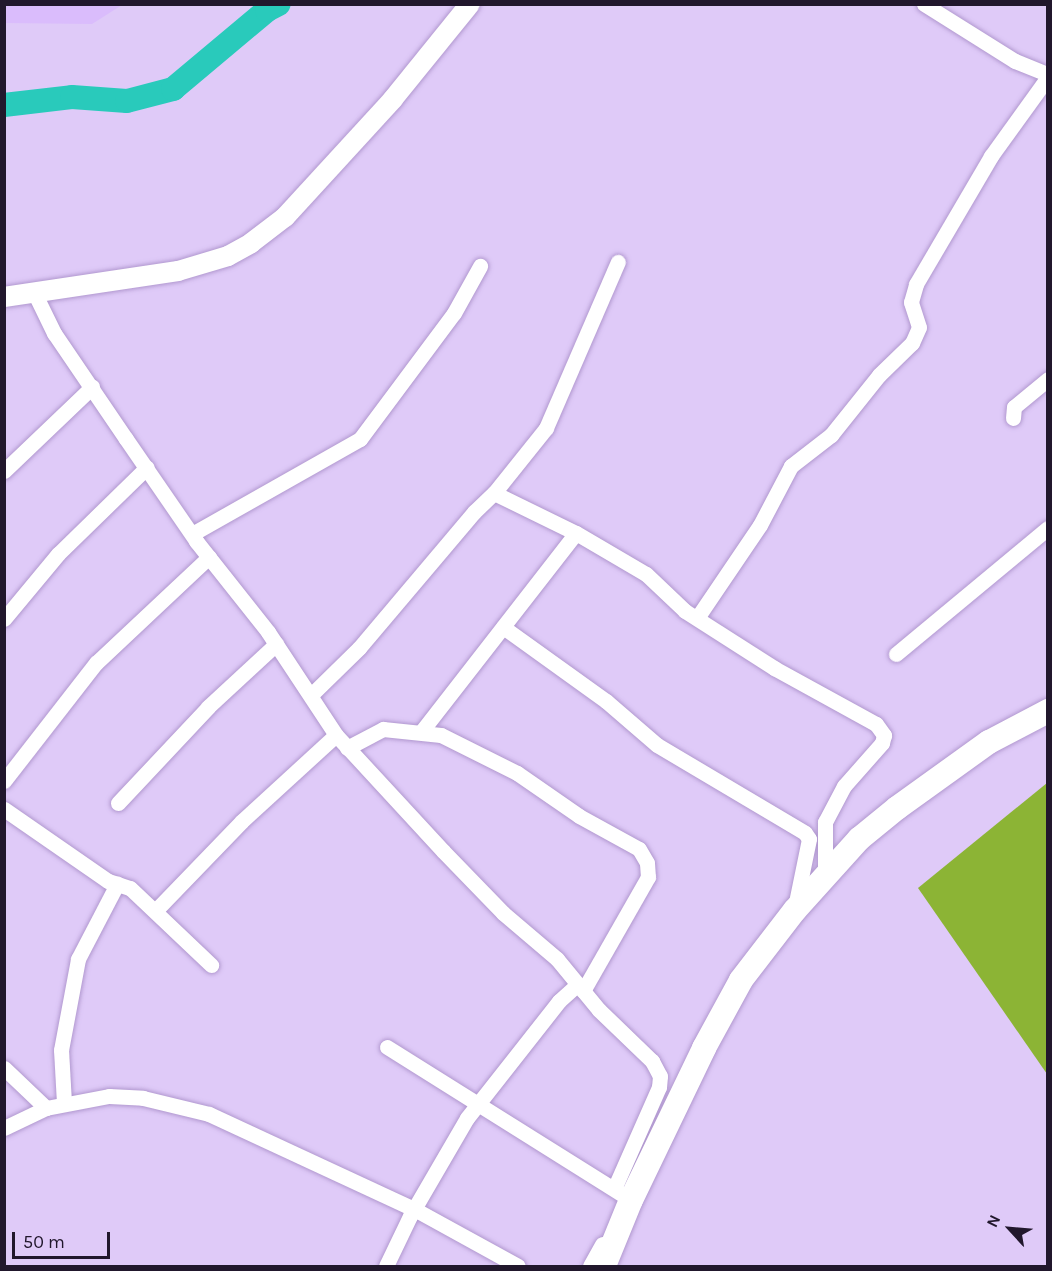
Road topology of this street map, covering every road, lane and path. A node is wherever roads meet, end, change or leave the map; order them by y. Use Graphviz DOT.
graph roads {
  1 [pos="470,4"];
  2 [pos="924,4"];
  3 [pos="1047,76"];
  4 [pos="618,262"];
  5 [pos="480,266"];
  6 [pos="34,292"];
  7 [pos="4,297"];
  8 [pos="1047,379"];
  9 [pos="92,387"];
  10 [pos="1013,418"];
  11 [pos="147,467"];
  12 [pos="4,471"];
  13 [pos="494,493"];
  14 [pos="1047,528"];
  15 [pos="576,533"];
  16 [pos="192,534"];
  17 [pos="209,557"];
  18 [pos="697,618"];
  19 [pos="4,619"];
  20 [pos="503,627"];
  21 [pos="276,644"];
  22 [pos="896,654"];
  23 [pos="311,695"];
  24 [pos="1047,711"];
  25 [pos="421,732"];
  26 [pos="336,735"];
  27 [pos="347,748"];
  28 [pos="4,781"];
  29 [pos="118,803"];
  30 [pos="4,809"];
  31 [pos="825,874"];
  32 [pos="117,884"];
  33 [pos="157,909"];
  34 [pos="795,910"];
  35 [pos="211,965"];
  36 [pos="580,988"];
  37 [pos="387,1047"];
  38 [pos="4,1068"];
  39 [pos="64,1103"];
  40 [pos="477,1103"];
  41 [pos="46,1108"];
  42 [pos="4,1128"];
  43 [pos="623,1195"];
  44 [pos="415,1209"];
  45 [pos="386,1266"];
  46 [pos="518,1266"];
  47 [pos="590,1266"];
  48 [pos="604,1266"];
  1 -- 6 [label="street"];
  2 -- 3 [label="street"];
  3 -- 18 [label="street"];
  4 -- 13 [label="street"];
  5 -- 16 [label="street"];
  6 -- 7 [label="street"];
  6 -- 9 [label="street"];
  8 -- 10 [label="street"];
  9 -- 11 [label="street"];
  9 -- 12 [label="street"];
  11 -- 16 [label="street"];
  11 -- 19 [label="street"];
  13 -- 15 [label="street"];
  13 -- 23 [label="street"];
  14 -- 22 [label="street"];
  15 -- 18 [label="street"];
  15 -- 20 [label="street"];
  16 -- 17 [label="street"];
  17 -- 21 [label="street"];
  17 -- 28 [label="street"];
  18 -- 31 [label="street"];
  20 -- 25 [label="street"];
  20 -- 34 [label="street"];
  21 -- 23 [label="street"];
  21 -- 29 [label="street"];
  23 -- 26 [label="street"];
  24 -- 31 [label="main road"];
  25 -- 27 [label="street"];
  25 -- 36 [label="street"];
  26 -- 27 [label="street"];
  26 -- 33 [label="street"];
  27 -- 36 [label="street"];
  30 -- 32 [label="street"];
  31 -- 34 [label="main road"];
  32 -- 33 [label="street"];
  32 -- 39 [label="street"];
  33 -- 35 [label="street"];
  34 -- 43 [label="main road"];
  36 -- 40 [label="street"];
  36 -- 43 [label="street"];
  37 -- 40 [label="street"];
  38 -- 41 [label="street"];
  39 -- 41 [label="street"];
  39 -- 44 [label="street"];
  40 -- 43 [label="street"];
  40 -- 44 [label="street"];
  41 -- 42 [label="street"];
  43 -- 47 [label="street"];
  43 -- 48 [label="main road"];
  44 -- 45 [label="street"];
  44 -- 46 [label="street"];
}
